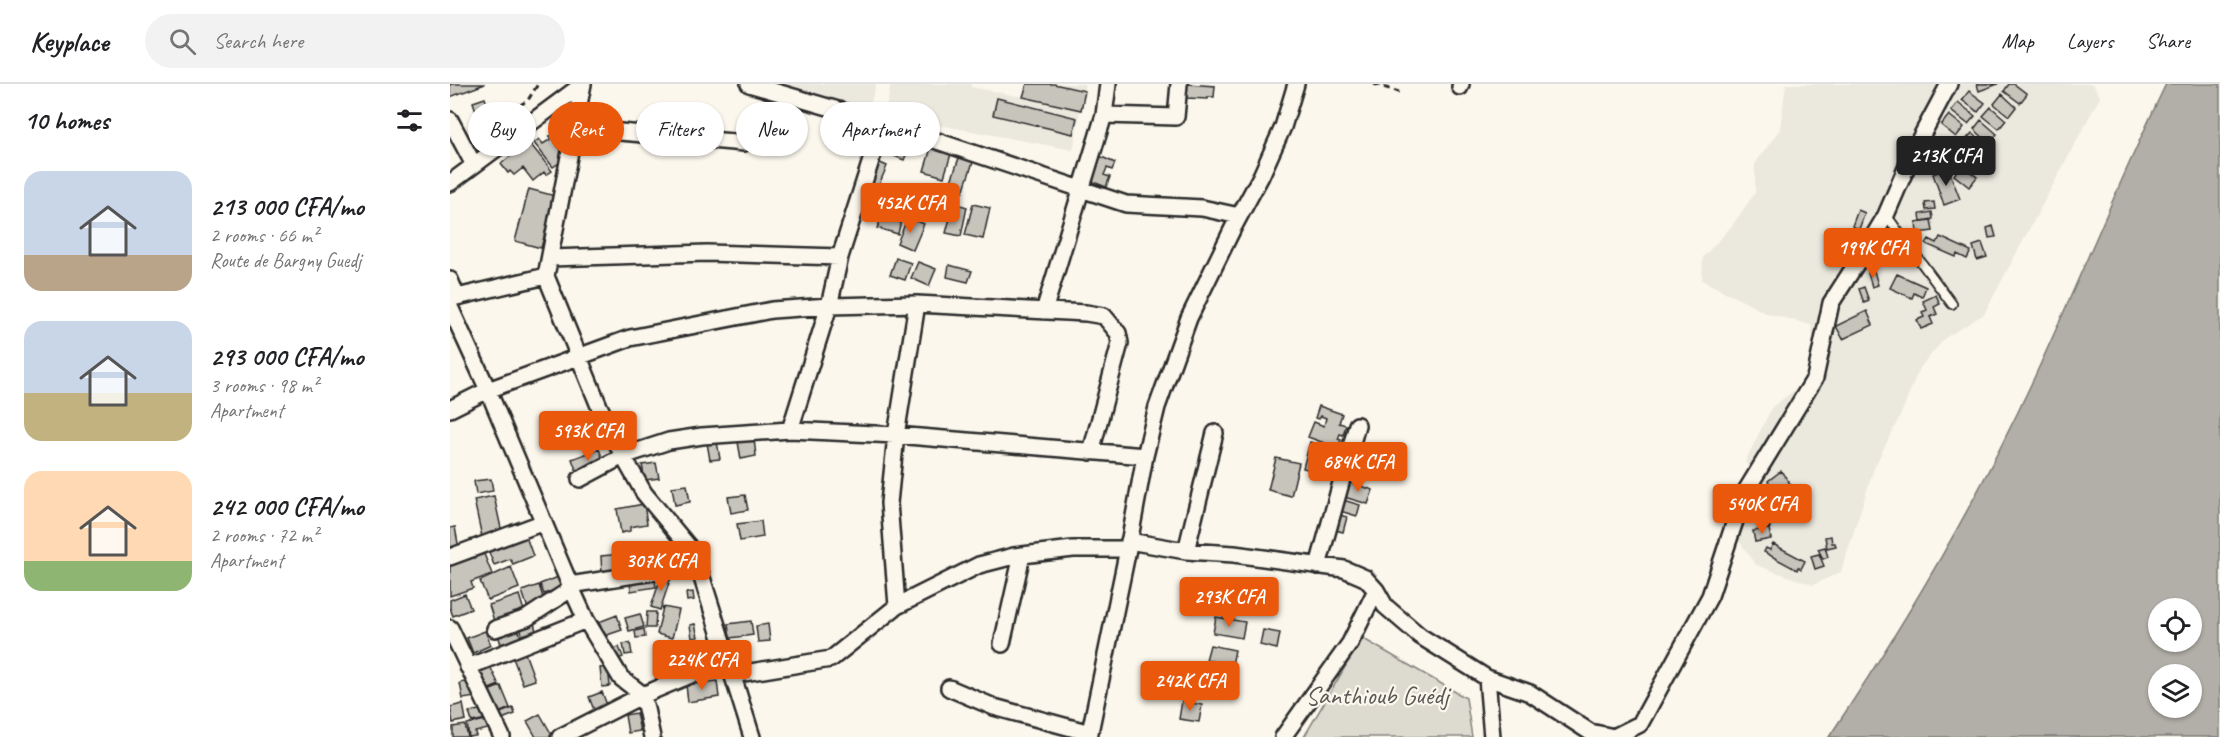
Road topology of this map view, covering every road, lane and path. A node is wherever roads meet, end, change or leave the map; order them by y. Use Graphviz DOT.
graph roads {
  1 [pos="538,84"];
  2 [pos="583,84"];
  3 [pos="749,84"];
  4 [pos="1108,84"];
  5 [pos="1179,84"];
  6 [pos="1296,84"];
  7 [pos="1374,84"];
  8 [pos="1949,84"];
  9 [pos="1399,92"];
  10 [pos="525,102"];
  11 [pos="580,102"];
  12 [pos="820,105"];
  13 [pos="1104,116"];
  14 [pos="450,120"];
  15 [pos="624,132"];
  16 [pos="736,142"];
  17 [pos="940,143"];
  18 [pos="570,156"];
  19 [pos="872,156"];
  20 [pos="474,165"];
  21 [pos="450,183"];
  22 [pos="1081,191"];
  23 [pos="1886,215"];
  24 [pos="1239,216"];
  25 [pos="840,257"];
  26 [pos="550,258"];
  27 [pos="546,276"];
  28 [pos="450,280"];
  29 [pos="452,301"];
  30 [pos="917,304"];
  31 [pos="1952,304"];
  32 [pos="829,306"];
  33 [pos="1044,311"];
  34 [pos="579,356"];
  35 [pos="488,390"];
  36 [pos="450,409"];
  37 [pos="1357,426"];
  38 [pos="790,430"];
  39 [pos="1215,433"];
  40 [pos="896,435"];
  41 [pos="1091,452"];
  42 [pos="623,456"];
  43 [pos="1145,456"];
  44 [pos="580,479"];
  45 [pos="544,522"];
  46 [pos="1128,545"];
  47 [pos="1186,551"];
  48 [pos="1022,555"];
  49 [pos="450,558"];
  50 [pos="698,565"];
  51 [pos="1318,566"];
  52 [pos="570,587"];
  53 [pos="1376,590"];
  54 [pos="897,606"];
  55 [pos="586,620"];
  56 [pos="450,628"];
  57 [pos="495,629"];
  58 [pos="1002,644"];
  59 [pos="728,659"];
  60 [pos="468,667"];
  61 [pos="732,675"];
  62 [pos="1487,678"];
  63 [pos="949,688"];
  64 [pos="643,694"];
  65 [pos="1090,735"];
  66 [pos="502,737"];
  67 [pos="560,737"];
  68 [pos="652,737"];
  69 [pos="752,737"];
  70 [pos="1283,737"];
  71 [pos="1492,737"];
  72 [pos="1614,737"];
  1 -- 10 [label="path"];
  2 -- 11 [label="street"];
  2 -- 20 [label="street"];
  3 -- 12 [label="street"];
  4 -- 13 [label="street"];
  5 -- 13 [label="street"];
  6 -- 24 [label="street"];
  7 -- 9 [label="path"];
  8 -- 23 [label="street"];
  13 -- 22 [label="street"];
  14 -- 20 [label="street"];
  15 -- 16 [label="street"];
  17 -- 22 [label="street"];
  18 -- 26 [label="street"];
  19 -- 25 [label="street"];
  20 -- 21 [label="street"];
  22 -- 24 [label="street"];
  22 -- 33 [label="street"];
  23 -- 31 [label="lane"];
  23 -- 72 [label="street"];
  24 -- 43 [label="street"];
  25 -- 26 [label="street"];
  25 -- 32 [label="street"];
  26 -- 27 [label="street"];
  27 -- 29 [label="street"];
  27 -- 34 [label="street"];
  28 -- 29 [label="street"];
  29 -- 35 [label="street"];
  30 -- 32 [label="street"];
  30 -- 33 [label="street"];
  30 -- 40 [label="street"];
  32 -- 34 [label="street"];
  32 -- 38 [label="street"];
  33 -- 41 [label="street"];
  34 -- 35 [label="street"];
  34 -- 42 [label="street"];
  35 -- 36 [label="street"];
  35 -- 45 [label="street"];
  37 -- 51 [label="street"];
  38 -- 40 [label="street"];
  38 -- 42 [label="street"];
  39 -- 47 [label="street"];
  40 -- 41 [label="street"];
  40 -- 54 [label="street"];
  41 -- 43 [label="street"];
  42 -- 44 [label="street"];
  42 -- 50 [label="street"];
  43 -- 46 [label="street"];
  45 -- 49 [label="street"];
  45 -- 52 [label="street"];
  46 -- 47 [label="street"];
  46 -- 48 [label="street"];
  46 -- 65 [label="street"];
  47 -- 51 [label="street"];
  48 -- 54 [label="street"];
  48 -- 58 [label="street"];
  50 -- 52 [label="street"];
  50 -- 59 [label="street"];
  51 -- 53 [label="street"];
  52 -- 55 [label="street"];
  52 -- 57 [label="street"];
  53 -- 62 [label="street"];
  53 -- 70 [label="street"];
  54 -- 61 [label="street"];
  55 -- 60 [label="street"];
  55 -- 64 [label="street"];
  56 -- 60 [label="street"];
  59 -- 61 [label="street"];
  59 -- 64 [label="street"];
  60 -- 66 [label="street"];
  61 -- 69 [label="street"];
  62 -- 71 [label="street"];
  62 -- 72 [label="street"];
  63 -- 65 [label="street"];
  64 -- 67 [label="street"];
  64 -- 68 [label="street"];
}
